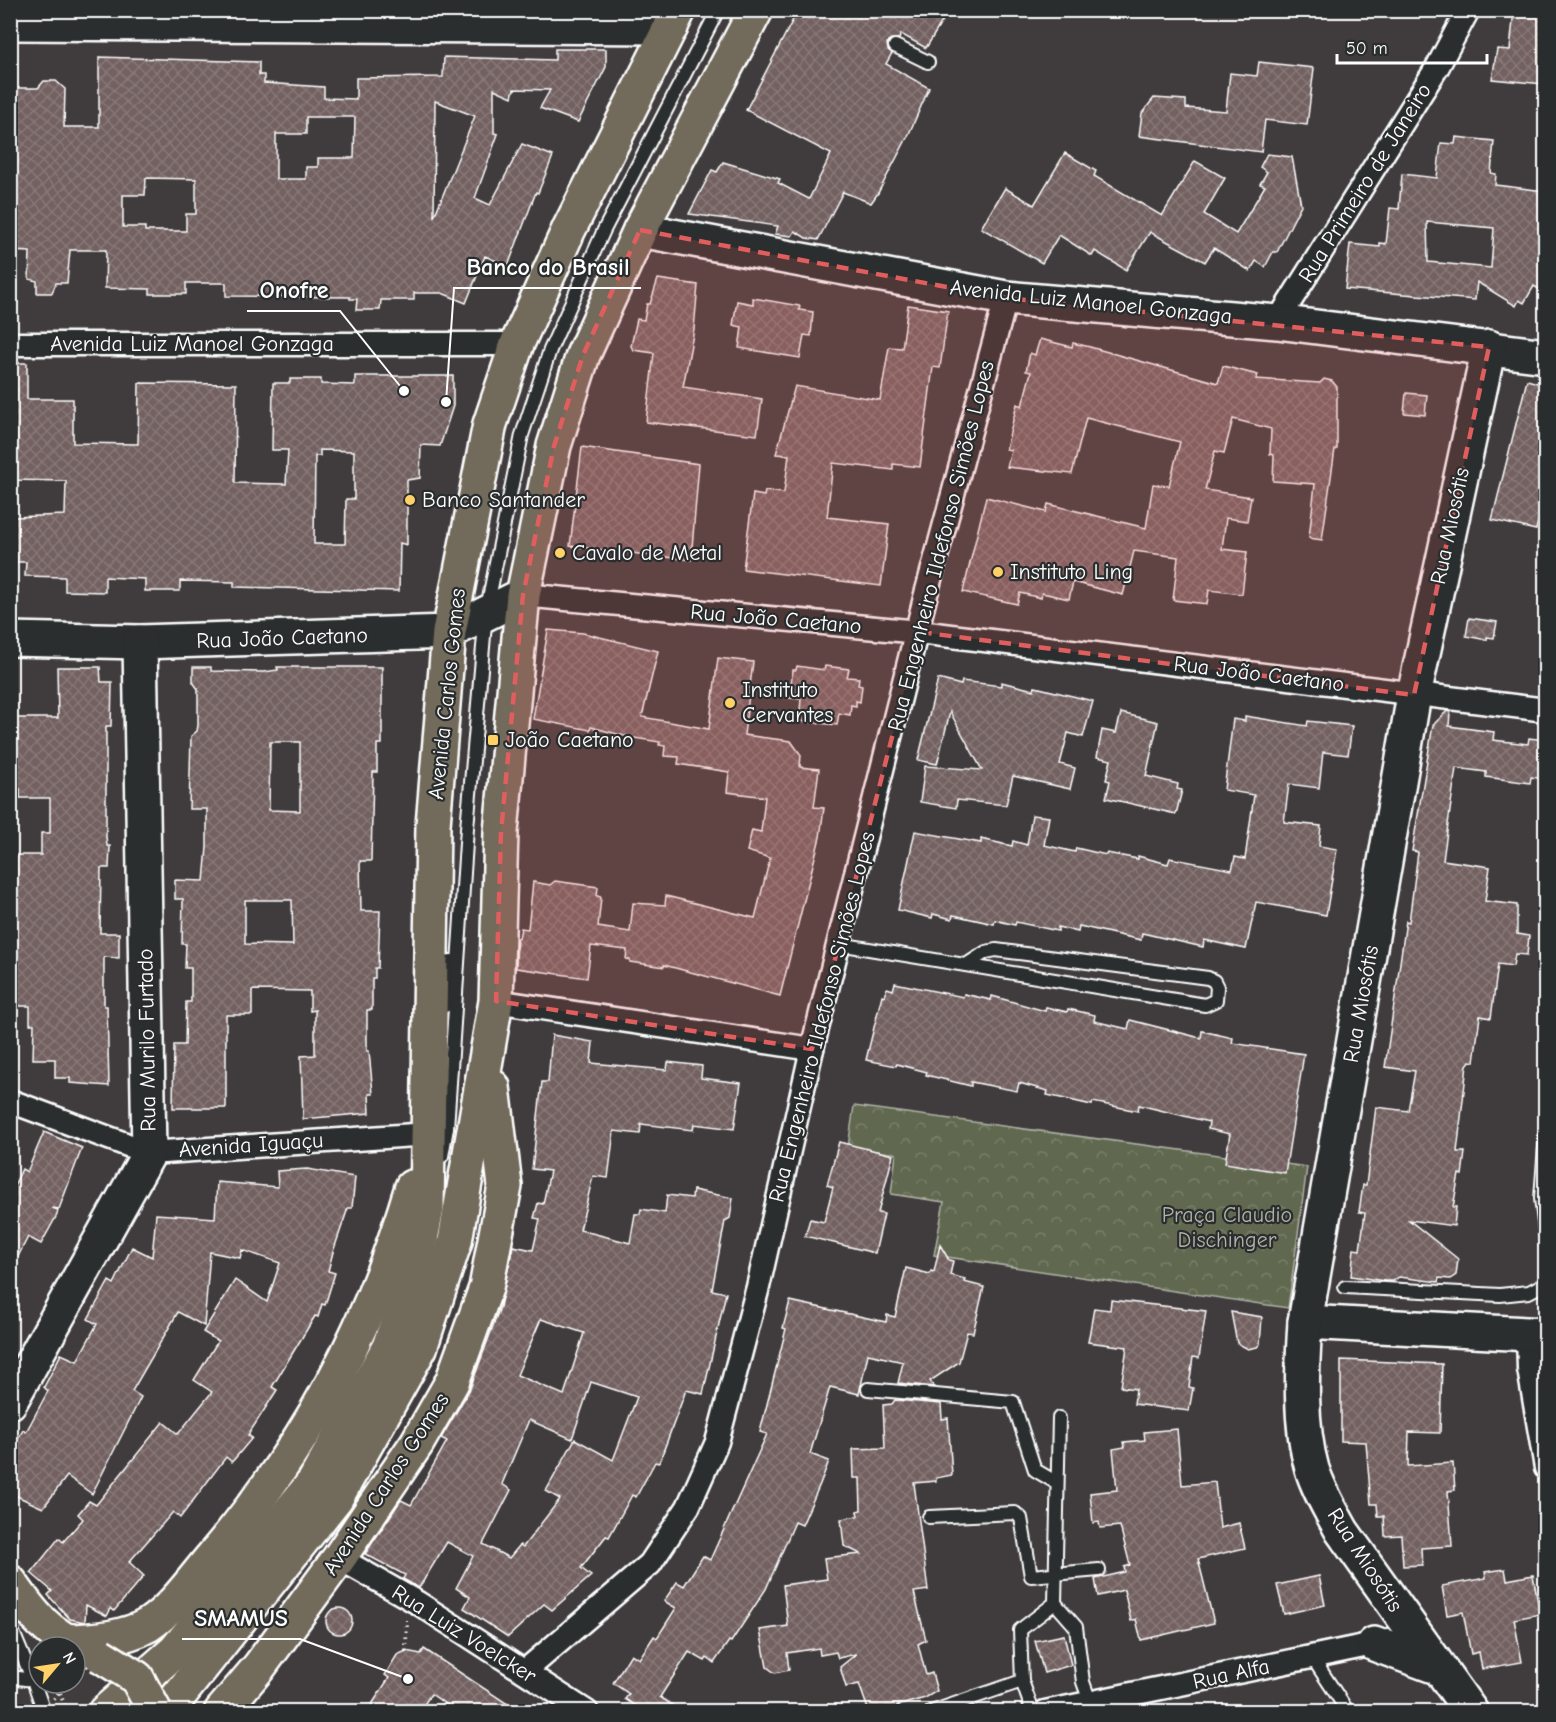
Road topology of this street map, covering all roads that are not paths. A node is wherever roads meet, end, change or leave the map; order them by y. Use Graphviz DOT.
graph roads {
  1 [pos="718,10"];
  2 [pos="756,10"];
  3 [pos="1468,10"];
  4 [pos="675,19"];
  5 [pos="10,23"];
  6 [pos="895,46"];
  7 [pos="928,62"];
  8 [pos="640,230"];
  9 [pos="1006,298"];
  10 [pos="1277,322"];
  11 [pos="10,344"];
  12 [pos="517,344"];
  13 [pos="1489,347"];
  14 [pos="1545,356"];
  15 [pos="523,595"];
  16 [pos="486,614"];
  17 [pos="449,632"];
  18 [pos="919,632"];
  19 [pos="10,639"];
  20 [pos="140,642"];
  21 [pos="1414,695"];
  22 [pos="1545,710"];
  23 [pos="467,828"];
  24 [pos="839,944"];
  25 [pos="966,965"];
  26 [pos="496,1000"];
  27 [pos="812,1049"];
  28 [pos="489,1052"];
  29 [pos="10,1101"];
  30 [pos="429,1134"];
  31 [pos="1545,1137"];
  32 [pos="150,1153"];
  33 [pos="1545,1239"];
  34 [pos="1545,1283"];
  35 [pos="1345,1287"];
  36 [pos="1305,1322"];
  37 [pos="1537,1335"];
  38 [pos="868,1389"];
  39 [pos="10,1402"];
  40 [pos="1059,1418"];
  41 [pos="1545,1468"];
  42 [pos="1057,1483"];
  43 [pos="929,1517"];
  44 [pos="339,1558"];
  45 [pos="1099,1570"];
  46 [pos="1055,1574"];
  47 [pos="10,1582"];
  48 [pos="1055,1603"];
  49 [pos="12,1625"];
  50 [pos="57,1635"];
  51 [pos="1416,1637"];
  52 [pos="87,1639"];
  53 [pos="1374,1644"];
  54 [pos="87,1650"];
  55 [pos="1312,1657"];
  56 [pos="27,1664"];
  57 [pos="1439,1668"];
  58 [pos="525,1671"];
  59 [pos="10,1677"];
  60 [pos="27,1681"];
  61 [pos="1022,1681"];
  62 [pos="38,1695"];
  63 [pos="1091,1704"];
  64 [pos="44,1712"];
  65 [pos="105,1712"];
  66 [pos="122,1712"];
  67 [pos="155,1712"];
  68 [pos="166,1712"];
  69 [pos="221,1712"];
  70 [pos="587,1712"];
  71 [pos="931,1712"];
  72 [pos="1034,1712"];
  73 [pos="1046,1712"];
  74 [pos="1348,1712"];
  75 [pos="1471,1712"];
  1 -- 16 [label="lane"];
  2 -- 8 [label="main road, Avenida Carlos Gomes"];
  3 -- 10 [label="street, Rua Primeiro de Janeiro"];
  4 -- 5 [label="street"];
  4 -- 12 [label="main road, Avenida Carlos Gomes"];
  6 -- 7 [label="lane"];
  8 -- 9 [label="street, Avenida Luiz Manoel Gonzaga"];
  8 -- 15 [label="main road, Avenida Carlos Gomes"];
  9 -- 10 [label="street, Avenida Luiz Manoel Gonzaga"];
  9 -- 18 [label="street, Rua Engenheiro Ildefonso Simões Lopes"];
  10 -- 13 [label="street, Avenida Luiz Manoel Gonzaga"];
  11 -- 12 [label="street, Avenida Luiz Manoel Gonzaga"];
  12 -- 17 [label="main road, Avenida Carlos Gomes"];
  13 -- 14 [label="street, Avenida Luiz Manoel Gonzaga"];
  13 -- 21 [label="street, Rua Miosótis"];
  15 -- 16 [label="street, Rua João Caetano"];
  15 -- 18 [label="street, Rua João Caetano"];
  15 -- 26 [label="main road, Avenida Carlos Gomes"];
  16 -- 17 [label="street, Rua João Caetano"];
  16 -- 23 [label="lane"];
  17 -- 20 [label="street, Rua João Caetano"];
  17 -- 30 [label="main road, Avenida Carlos Gomes"];
  18 -- 21 [label="street, Rua João Caetano"];
  18 -- 24 [label="street, Rua Engenheiro Ildefonso Simões Lopes"];
  19 -- 20 [label="street, Rua João Caetano"];
  20 -- 32 [label="street, Rua Murilo Furtado"];
  21 -- 22 [label="street, Rua João Caetano"];
  21 -- 36 [label="street, Rua Miosótis"];
  23 -- 30 [label="lane"];
  23 -- 66 [label="lane"];
  24 -- 25 [label="lane"];
  24 -- 27 [label="street, Rua Engenheiro Ildefonso Simões Lopes"];
  25 -- 25 [label="lane"];
  26 -- 27 [label="street"];
  26 -- 28 [label="main road, Avenida Carlos Gomes"];
  27 -- 58 [label="street, Rua Engenheiro Ildefonso Simões Lopes"];
  28 -- 44 [label="main road, Avenida Carlos Gomes"];
  28 -- 68 [label="main road, Avenida Carlos Gomes"];
  29 -- 32 [label="street, Avenida Iguaçu"];
  30 -- 32 [label="street, Avenida Iguaçu"];
  30 -- 52 [label="main road, Avenida Carlos Gomes"];
  30 -- 65 [label="main road, Avenida Carlos Gomes"];
  31 -- 33 [label="lane"];
  32 -- 39 [label="street, Rua Murilo Furtado"];
  34 -- 35 [label="lane"];
  36 -- 37 [label="street"];
  36 -- 51 [label="street, Rua Miosótis"];
  37 -- 41 [label="street"];
  38 -- 42 [label="lane"];
  40 -- 42 [label="lane"];
  42 -- 46 [label="lane"];
  43 -- 46 [label="lane"];
  44 -- 58 [label="street, Rua Luiz Voelcker"];
  44 -- 69 [label="main road, Avenida Carlos Gomes"];
  45 -- 46 [label="lane"];
  46 -- 48 [label="lane"];
  47 -- 50 [label="main road"];
  48 -- 61 [label="lane"];
  48 -- 63 [label="lane"];
  49 -- 56 [label="lane"];
  51 -- 53 [label="street, Rua Alfa"];
  51 -- 57 [label="street, Rua Miosótis"];
  53 -- 55 [label="street, Rua Alfa"];
  53 -- 57 [label="street"];
  54 -- 67 [label="main road, bridge"];
  55 -- 63 [label="street, Rua Alfa"];
  55 -- 74 [label="lane"];
  57 -- 75 [label="street, Rua Miosótis"];
  58 -- 70 [label="street, Rua Luiz Voelcker"];
  59 -- 60 [label="lane"];
  61 -- 71 [label="lane"];
  61 -- 72 [label="lane"];
  62 -- 64 [label="lane, bridge"];
  63 -- 73 [label="street, Rua Alfa"];
}
